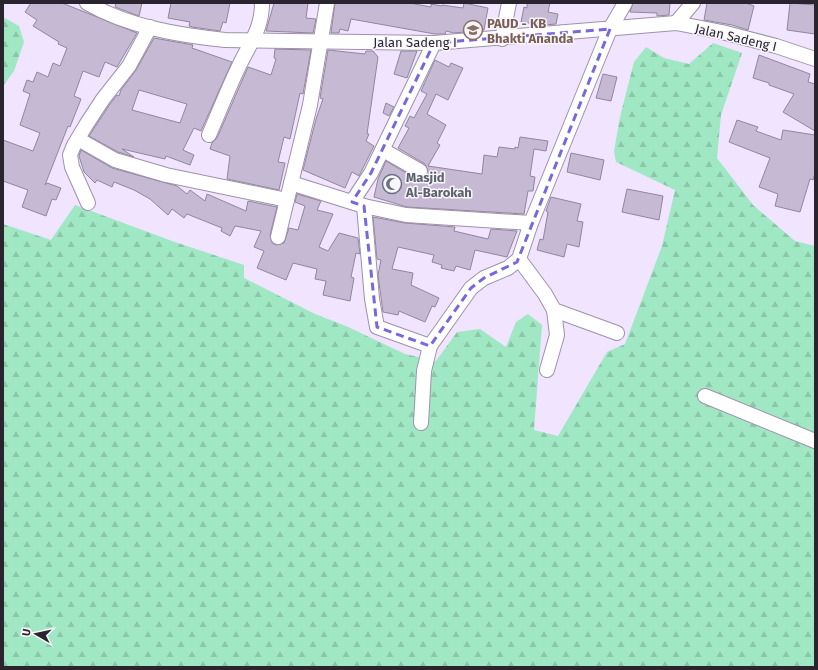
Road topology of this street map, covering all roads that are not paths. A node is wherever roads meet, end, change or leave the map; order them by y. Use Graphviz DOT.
graph roads {
  1 [pos="87,3"];
  2 [pos="262,3"];
  3 [pos="327,3"];
  4 [pos="509,3"];
  5 [pos="625,3"];
  6 [pos="693,3"];
  7 [pos="676,23"];
  8 [pos="150,27"];
  9 [pos="610,29"];
  10 [pos="502,39"];
  11 [pos="321,41"];
  12 [pos="251,42"];
  13 [pos="434,43"];
  14 [pos="815,59"];
  15 [pos="209,135"];
  16 [pos="78,139"];
  17 [pos="383,150"];
  18 [pos="420,171"];
  19 [pos="291,184"];
  20 [pos="287,200"];
  21 [pos="88,203"];
  22 [pos="358,204"];
  23 [pos="531,223"];
  24 [pos="278,237"];
  25 [pos="519,259"];
  26 [pos="554,310"];
  27 [pos="617,333"];
  28 [pos="430,346"];
  29 [pos="547,370"];
  30 [pos="705,396"];
  31 [pos="421,423"];
  32 [pos="815,441"];
  1 -- 8 [label="street, Jalan Sadeng I"];
  2 -- 12 [label="street"];
  3 -- 11 [label="street"];
  4 -- 10 [label="street"];
  5 -- 9 [label="street"];
  6 -- 7 [label="street"];
  7 -- 9 [label="street, Jalan Sadeng I"];
  7 -- 14 [label="street, Jalan Sadeng I"];
  8 -- 12 [label="street, Jalan Sadeng I"];
  8 -- 16 [label="street"];
  9 -- 10 [label="street, Jalan Sadeng I"];
  9 -- 23 [label="street"];
  10 -- 13 [label="street, Jalan Sadeng I"];
  11 -- 12 [label="street, Jalan Sadeng I"];
  11 -- 13 [label="street, Jalan Sadeng I"];
  11 -- 19 [label="street"];
  12 -- 15 [label="street"];
  13 -- 17 [label="street"];
  16 -- 20 [label="street"];
  16 -- 21 [label="street"];
  17 -- 18 [label="street"];
  17 -- 22 [label="street"];
  19 -- 20 [label="street"];
  19 -- 22 [label="street"];
  20 -- 24 [label="street"];
  22 -- 23 [label="street"];
  22 -- 28 [label="street"];
  23 -- 25 [label="street"];
  25 -- 26 [label="street"];
  25 -- 28 [label="street"];
  26 -- 27 [label="street"];
  26 -- 29 [label="street"];
  28 -- 31 [label="street"];
  30 -- 32 [label="street"];
}
